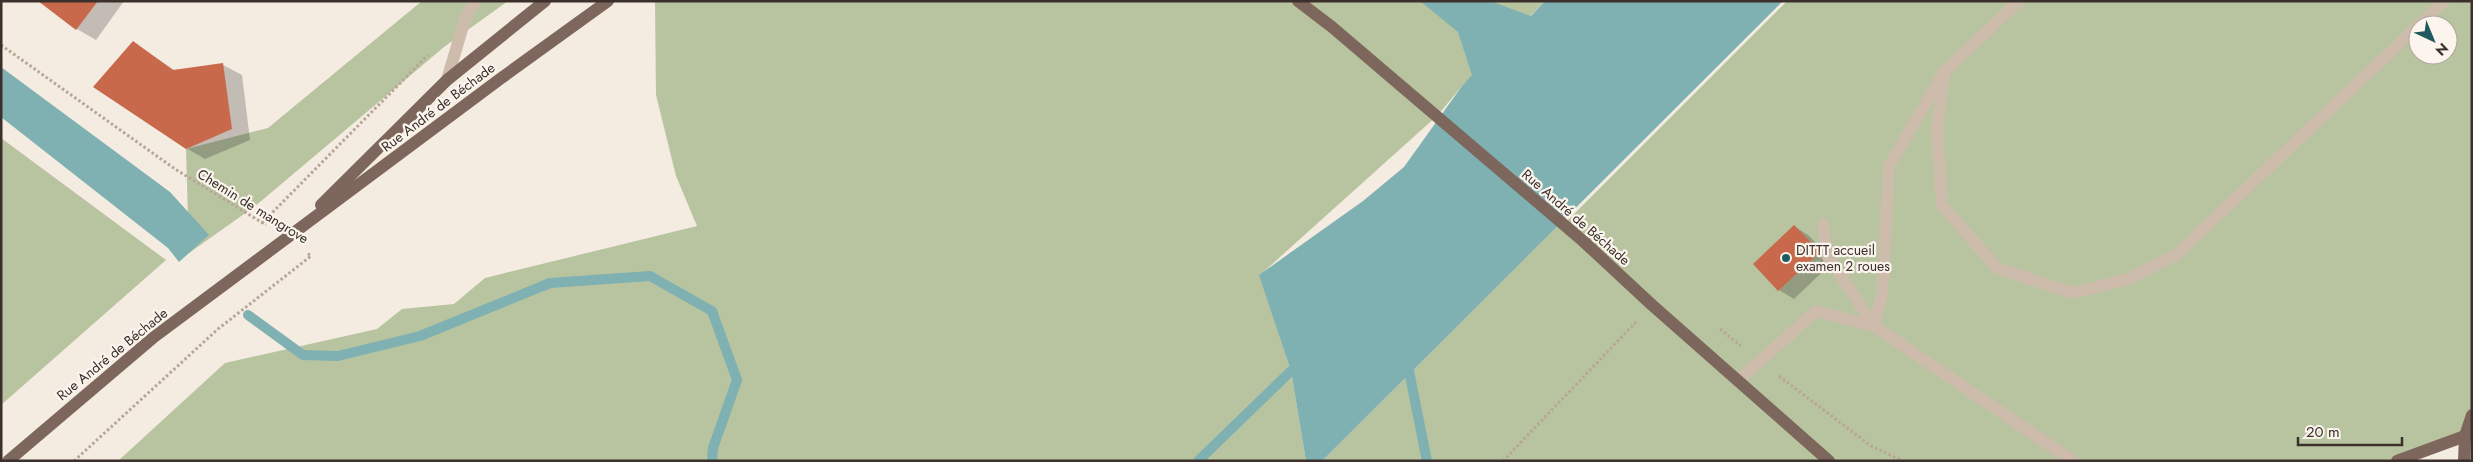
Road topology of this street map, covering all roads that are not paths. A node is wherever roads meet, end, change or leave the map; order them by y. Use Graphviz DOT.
graph roads {
  1 [pos="475,1"];
  2 [pos="545,1"];
  3 [pos="608,1"];
  4 [pos="1298,1"];
  5 [pos="2019,1"];
  6 [pos="2444,1"];
  7 [pos="2429,15"];
  8 [pos="2408,35"];
  9 [pos="1944,72"];
  10 [pos="447,80"];
  11 [pos="1823,224"];
  12 [pos="287,238"];
  13 [pos="1874,326"];
  14 [pos="1738,381"];
  15 [pos="2472,415"];
  16 [pos="2465,436"];
  17 [pos="8,461"];
  18 [pos="1829,461"];
  19 [pos="2073,461"];
  20 [pos="2397,461"];
  21 [pos="2464,461"];
  1 -- 10 [label="street"];
  2 -- 10 [label="main road, Rue André de Béchade"];
  3 -- 12 [label="main road, Rue André de Béchade"];
  4 -- 14 [label="main road, Rue André de Béchade"];
  5 -- 9 [label="street"];
  6 -- 7 [label="street"];
  8 -- 9 [label="street"];
  9 -- 13 [label="street"];
  10 -- 12 [label="main road, Rue André de Béchade"];
  11 -- 13 [label="street"];
  12 -- 17 [label="main road, Rue André de Béchade"];
  13 -- 14 [label="street"];
  13 -- 19 [label="street"];
  14 -- 18 [label="main road, Rue André de Béchade"];
  15 -- 16 [label="main road"];
  16 -- 20 [label="main road"];
  16 -- 21 [label="main road"];
}
